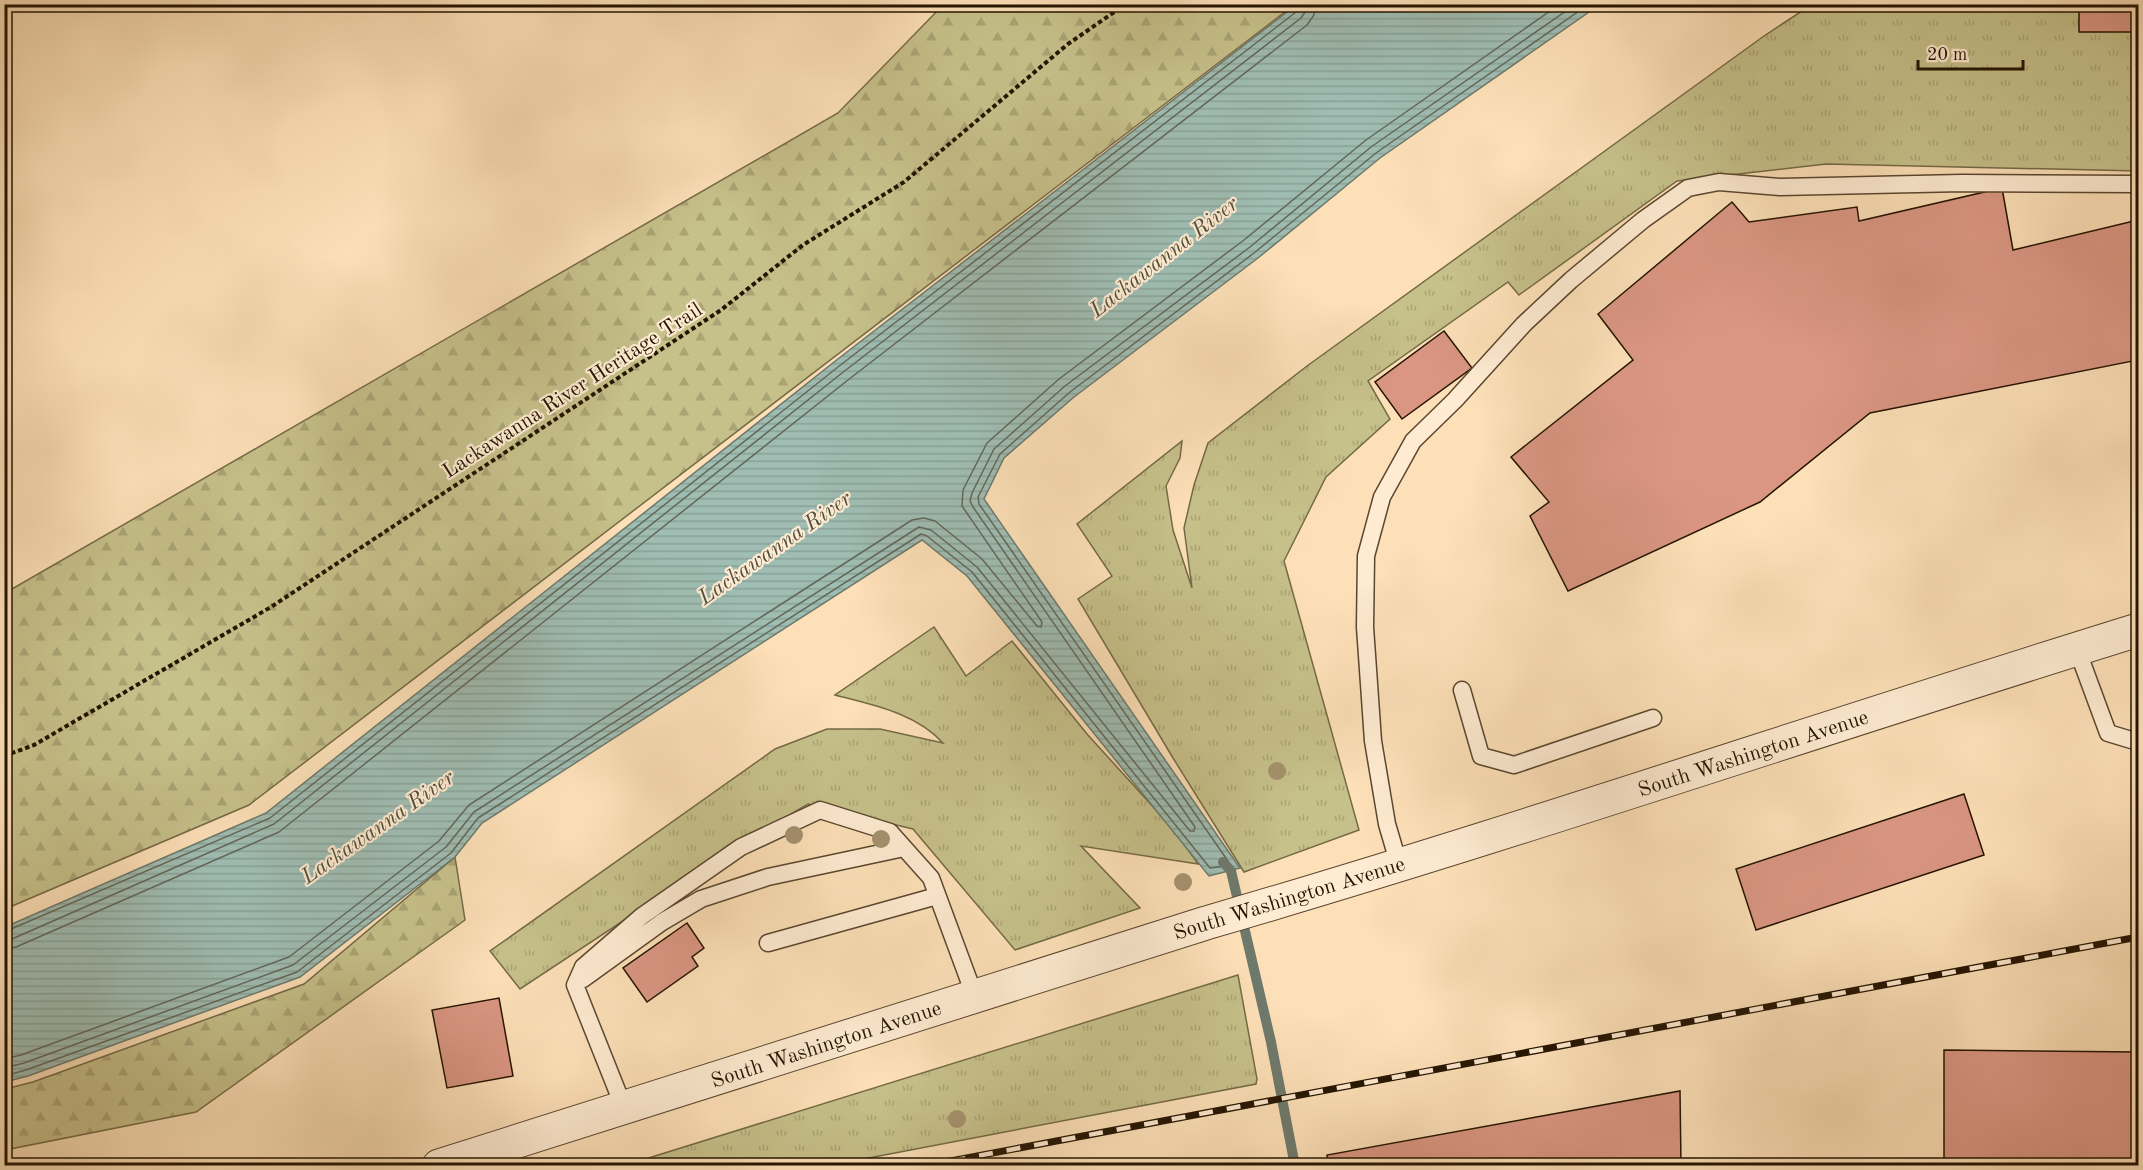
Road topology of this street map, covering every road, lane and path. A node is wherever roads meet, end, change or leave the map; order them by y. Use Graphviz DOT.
graph roads {
  1 [pos="1126,4"];
  2 [pos="2139,184"];
  3 [pos="2139,630"];
  4 [pos="2077,649"];
  5 [pos="1462,690"];
  6 [pos="1653,718"];
  7 [pos="2139,742"];
  8 [pos="4,756"];
  9 [pos="904,848"];
  10 [pos="1399,865"];
  11 [pos="938,896"];
  12 [pos="768,943"];
  13 [pos="575,985"];
  14 [pos="975,997"];
  15 [pos="624,1108"];
  16 [pos="439,1166"];
  1 -- 8 [label="path, Lackawanna River Heritage Trail"];
  2 -- 10 [label="lane"];
  3 -- 4 [label="street, South Washington Avenue"];
  4 -- 7 [label="lane"];
  4 -- 10 [label="street, South Washington Avenue"];
  5 -- 6 [label="lane"];
  9 -- 11 [label="lane"];
  9 -- 13 [label="lane"];
  9 -- 13 [label="lane"];
  10 -- 14 [label="street, South Washington Avenue"];
  11 -- 12 [label="lane"];
  11 -- 14 [label="lane"];
  13 -- 15 [label="lane"];
  14 -- 15 [label="street, South Washington Avenue"];
  15 -- 16 [label="street, South Washington Avenue"];
}
